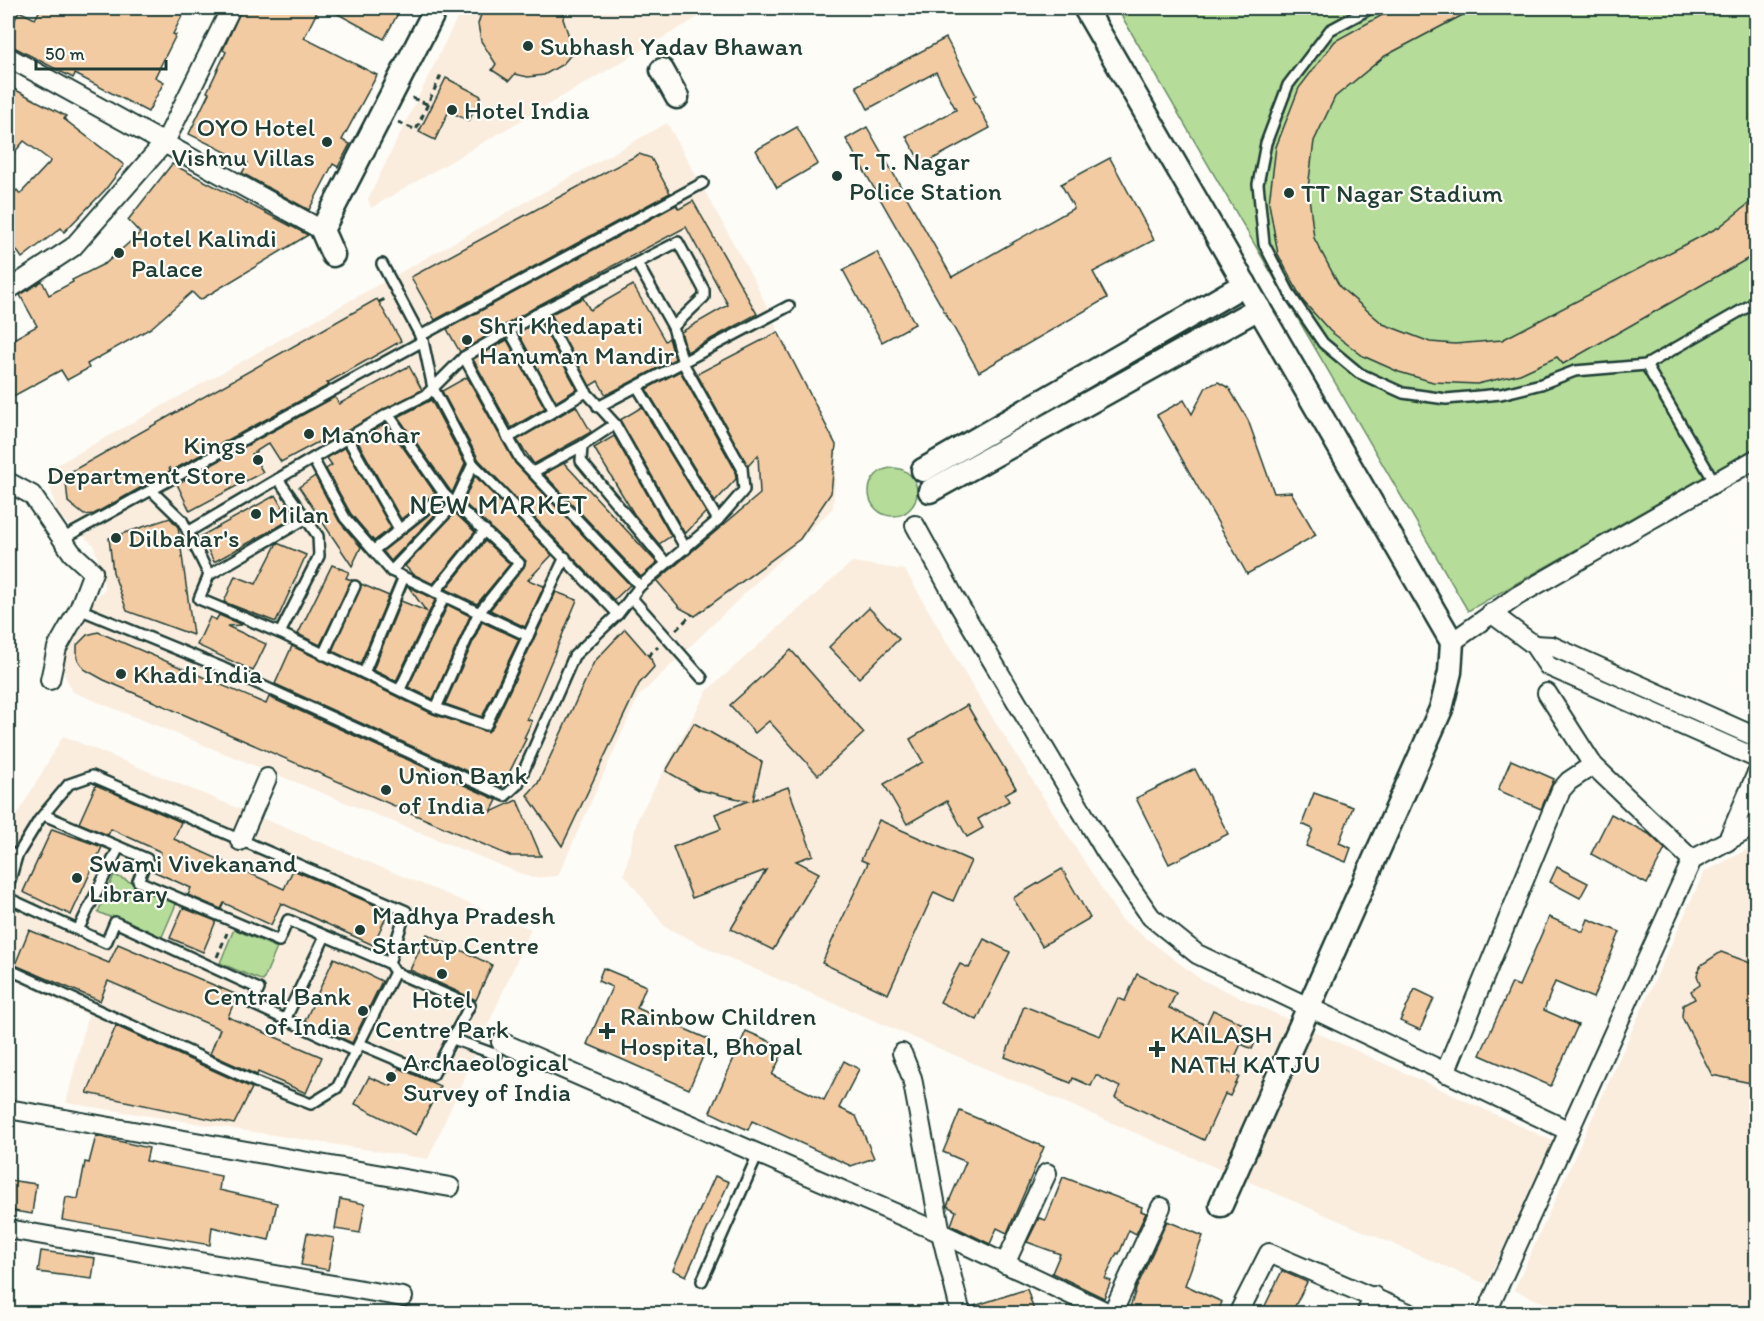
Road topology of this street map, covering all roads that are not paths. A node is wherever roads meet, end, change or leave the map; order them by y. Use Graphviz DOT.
graph roads {
  1 [pos="231,8"];
  2 [pos="436,8"];
  3 [pos="1085,8"];
  4 [pos="1371,8"];
  5 [pos="8,57"];
  6 [pos="662,70"];
  7 [pos="676,97"];
  8 [pos="165,142"];
  9 [pos="704,183"];
  10 [pos="322,230"];
  11 [pos="333,255"];
  12 [pos="638,263"];
  13 [pos="382,264"];
  14 [pos="1245,284"];
  15 [pos="8,290"];
  16 [pos="1756,302"];
  17 [pos="789,306"];
  18 [pos="1259,308"];
  19 [pos="542,311"];
  20 [pos="673,327"];
  21 [pos="509,330"];
  22 [pos="422,338"];
  23 [pos="464,357"];
  24 [pos="682,363"];
  25 [pos="1646,365"];
  26 [pos="433,388"];
  27 [pos="638,388"];
  28 [pos="586,392"];
  29 [pos="598,407"];
  30 [pos="554,411"];
  31 [pos="388,414"];
  32 [pos="615,424"];
  33 [pos="508,438"];
  34 [pos="348,439"];
  35 [pos="582,446"];
  36 [pos="313,459"];
  37 [pos="1756,459"];
  38 [pos="473,464"];
  39 [pos="533,472"];
  40 [pos="278,479"];
  41 [pos="8,482"];
  42 [pos="1715,483"];
  43 [pos="152,491"];
  44 [pos="444,494"];
  45 [pos="454,505"];
  46 [pos="305,519"];
  47 [pos="718,520"];
  48 [pos="915,525"];
  49 [pos="399,529"];
  50 [pos="485,530"];
  51 [pos="189,532"];
  52 [pos="62,538"];
  53 [pos="686,549"];
  54 [pos="374,550"];
  55 [pos="565,557"];
  56 [pos="666,563"];
  57 [pos="391,571"];
  58 [pos="209,575"];
  59 [pos="403,579"];
  60 [pos="355,586"];
  61 [pos="640,586"];
  62 [pos="440,594"];
  63 [pos="632,597"];
  64 [pos="80,609"];
  65 [pos="1491,613"];
  66 [pos="478,614"];
  67 [pos="618,614"];
  68 [pos="280,633"];
  69 [pos="528,636"];
  70 [pos="1452,642"];
  71 [pos="1534,645"];
  72 [pos="323,655"];
  73 [pos="364,673"];
  74 [pos="702,678"];
  75 [pos="50,680"];
  76 [pos="400,689"];
  77 [pos="1547,693"];
  78 [pos="436,708"];
  79 [pos="1756,737"];
  80 [pos="1756,758"];
  81 [pos="1593,765"];
  82 [pos="1756,775"];
  83 [pos="267,778"];
  84 [pos="44,815"];
  85 [pos="1756,825"];
  86 [pos="240,840"];
  87 [pos="1727,842"];
  88 [pos="119,847"];
  89 [pos="8,852"];
  90 [pos="17,856"];
  91 [pos="1692,860"];
  92 [pos="8,887"];
  93 [pos="8,898"];
  94 [pos="78,930"];
  95 [pos="325,936"];
  96 [pos="389,963"];
  97 [pos="8,969"];
  98 [pos="395,972"];
  99 [pos="1309,1008"];
  100 [pos="285,1020"];
  101 [pos="453,1039"];
  102 [pos="358,1048"];
  103 [pos="499,1048"];
  104 [pos="902,1053"];
  105 [pos="1445,1073"];
  106 [pos="8,1109"];
  107 [pos="1567,1130"];
  108 [pos="758,1154"];
  109 [pos="1047,1173"];
  110 [pos="450,1187"];
  111 [pos="1221,1205"];
  112 [pos="1161,1207"];
  113 [pos="8,1228"];
  114 [pos="941,1233"];
  115 [pos="1005,1264"];
  116 [pos="702,1281"];
  117 [pos="1374,1296"];
  118 [pos="403,1297"];
  119 [pos="961,1314"];
  120 [pos="1112,1314"];
  121 [pos="1238,1314"];
  122 [pos="1366,1314"];
  123 [pos="1411,1314"];
  124 [pos="1486,1314"];
  1 -- 8 [label="street"];
  2 -- 10 [label="street"];
  3 -- 14 [label="street"];
  4 -- 25 [label="lane"];
  5 -- 8 [label="street"];
  6 -- 7 [label="street"];
  8 -- 10 [label="street"];
  8 -- 15 [label="street"];
  9 -- 22 [label="lane"];
  10 -- 11 [label="street"];
  12 -- 19 [label="lane"];
  12 -- 20 [label="lane"];
  12 -- 20 [label="lane"];
  13 -- 22 [label="lane"];
  14 -- 18 [label="street"];
  14 -- 18 [label="street"];
  16 -- 25 [label="lane"];
  17 -- 24 [label="lane"];
  18 -- 70 [label="street"];
  19 -- 21 [label="lane"];
  19 -- 28 [label="lane"];
  20 -- 24 [label="lane"];
  21 -- 23 [label="lane"];
  21 -- 30 [label="lane"];
  22 -- 26 [label="lane"];
  22 -- 43 [label="lane"];
  23 -- 26 [label="lane"];
  23 -- 33 [label="lane"];
  24 -- 27 [label="lane"];
  24 -- 47 [label="lane"];
  25 -- 42 [label="lane"];
  26 -- 31 [label="lane"];
  26 -- 38 [label="lane"];
  27 -- 29 [label="lane"];
  27 -- 47 [label="lane"];
  28 -- 29 [label="lane"];
  28 -- 30 [label="lane"];
  29 -- 32 [label="lane"];
  30 -- 33 [label="lane"];
  31 -- 34 [label="lane"];
  31 -- 44 [label="lane"];
  32 -- 35 [label="lane"];
  32 -- 53 [label="lane"];
  33 -- 39 [label="lane"];
  34 -- 36 [label="lane"];
  34 -- 49 [label="lane"];
  35 -- 39 [label="lane"];
  35 -- 56 [label="lane"];
  36 -- 40 [label="lane"];
  36 -- 54 [label="lane"];
  37 -- 42 [label="street"];
  38 -- 45 [label="lane"];
  38 -- 55 [label="lane"];
  39 -- 61 [label="lane"];
  40 -- 46 [label="lane"];
  40 -- 51 [label="lane"];
  41 -- 52 [label="street"];
  42 -- 65 [label="street"];
  43 -- 51 [label="lane"];
  43 -- 52 [label="lane"];
  44 -- 45 [label="lane"];
  44 -- 49 [label="lane"];
  45 -- 50 [label="lane"];
  45 -- 57 [label="lane"];
  46 -- 58 [label="lane"];
  46 -- 68 [label="lane"];
  47 -- 53 [label="lane"];
  48 -- 99 [label="street"];
  49 -- 54 [label="lane"];
  50 -- 62 [label="lane"];
  50 -- 66 [label="lane"];
  51 -- 58 [label="lane"];
  52 -- 64 [label="street"];
  53 -- 56 [label="lane"];
  54 -- 57 [label="lane"];
  55 -- 67 [label="lane"];
  55 -- 69 [label="lane"];
  56 -- 61 [label="lane"];
  57 -- 59 [label="lane"];
  58 -- 68 [label="lane"];
  59 -- 62 [label="lane"];
  59 -- 73 [label="lane"];
  60 -- 72 [label="lane"];
  61 -- 63 [label="lane"];
  62 -- 66 [label="lane"];
  62 -- 76 [label="lane"];
  63 -- 67 [label="lane"];
  63 -- 74 [label="lane"];
  64 -- 67 [label="lane"];
  64 -- 75 [label="street"];
  65 -- 70 [label="street"];
  65 -- 71 [label="street"];
  66 -- 69 [label="lane"];
  66 -- 78 [label="lane"];
  68 -- 72 [label="lane"];
  69 -- 78 [label="lane"];
  70 -- 99 [label="street"];
  71 -- 79 [label="street"];
  71 -- 80 [label="street"];
  72 -- 73 [label="lane"];
  73 -- 76 [label="lane"];
  76 -- 78 [label="lane"];
  77 -- 81 [label="street"];
  81 -- 91 [label="street"];
  81 -- 105 [label="street"];
  82 -- 87 [label="street"];
  83 -- 86 [label="street"];
  84 -- 86 [label="lane"];
  84 -- 88 [label="lane"];
  84 -- 90 [label="lane"];
  85 -- 87 [label="street"];
  86 -- 96 [label="lane"];
  87 -- 91 [label="street"];
  88 -- 94 [label="lane"];
  88 -- 95 [label="lane"];
  89 -- 90 [label="lane"];
  90 -- 92 [label="lane"];
  91 -- 107 [label="street"];
  93 -- 94 [label="lane"];
  94 -- 100 [label="lane"];
  95 -- 96 [label="lane"];
  95 -- 100 [label="lane"];
  96 -- 98 [label="lane"];
  97 -- 102 [label="lane"];
  98 -- 101 [label="lane"];
  98 -- 102 [label="lane"];
  99 -- 105 [label="street"];
  99 -- 111 [label="street"];
  100 -- 102 [label="lane"];
  101 -- 102 [label="lane"];
  101 -- 103 [label="lane"];
  103 -- 108 [label="street"];
  104 -- 114 [label="street"];
  105 -- 107 [label="street"];
  106 -- 110 [label="street"];
  107 -- 124 [label="street"];
  108 -- 114 [label="street"];
  108 -- 116 [label="lane"];
  109 -- 115 [label="street"];
  112 -- 120 [label="street"];
  113 -- 118 [label="street"];
  114 -- 115 [label="street"];
  114 -- 119 [label="street"];
  115 -- 120 [label="street"];
  117 -- 121 [label="street"];
  117 -- 122 [label="street"];
  117 -- 123 [label="street"];
}
